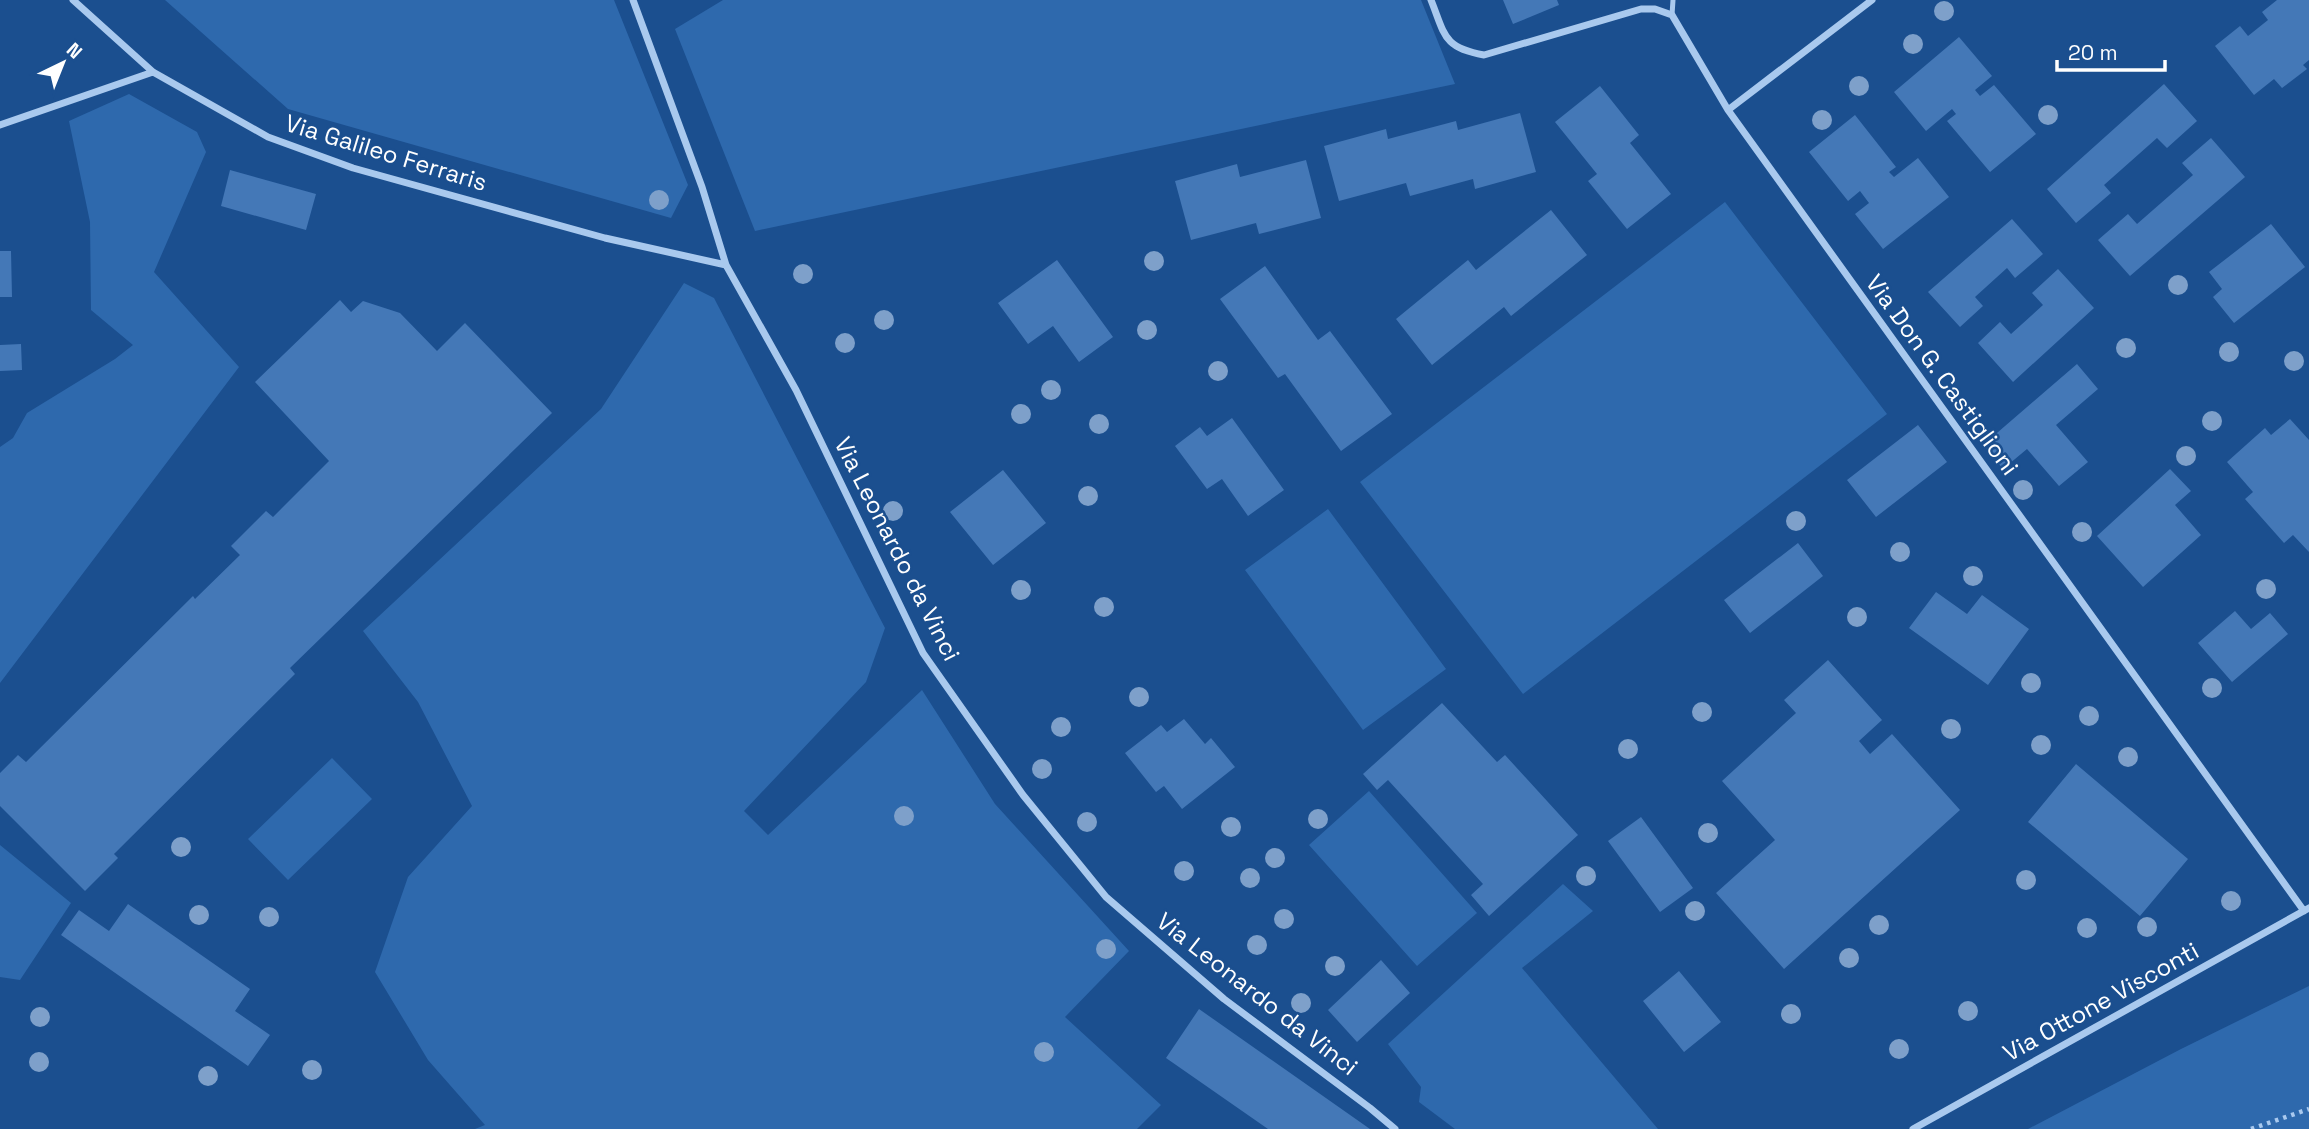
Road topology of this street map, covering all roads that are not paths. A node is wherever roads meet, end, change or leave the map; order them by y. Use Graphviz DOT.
graph roads {
  1 [pos="73,0"];
  2 [pos="633,0"];
  3 [pos="1431,0"];
  4 [pos="1673,0"];
  5 [pos="1872,0"];
  6 [pos="1672,15"];
  7 [pos="153,72"];
  8 [pos="1728,110"];
  9 [pos="0,125"];
  10 [pos="726,265"];
  11 [pos="2306,909"];
  12 [pos="1395,1129"];
  13 [pos="1913,1129"];
  1 -- 7 [label="street, Via Galileo Ferraris"];
  2 -- 10 [label="street, Via Leonardo da Vinci"];
  3 -- 6 [label="street"];
  4 -- 6 [label="lane"];
  5 -- 8 [label="street"];
  6 -- 8 [label="street, Via Don G. Castiglioni"];
  7 -- 9 [label="street"];
  7 -- 10 [label="street, Via Galileo Ferraris"];
  8 -- 11 [label="street, Via Don G. Castiglioni"];
  10 -- 12 [label="street, Via Leonardo da Vinci"];
  11 -- 13 [label="street, Via Ottone Visconti"];
}
